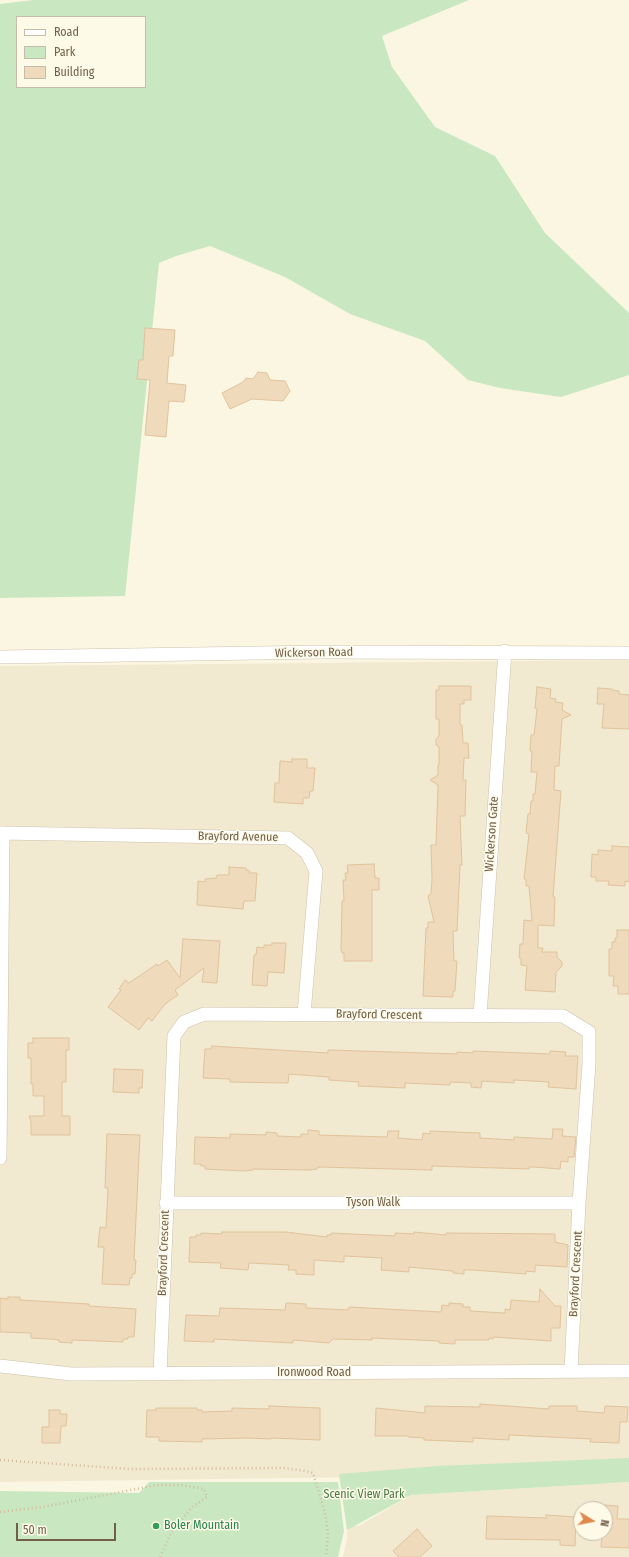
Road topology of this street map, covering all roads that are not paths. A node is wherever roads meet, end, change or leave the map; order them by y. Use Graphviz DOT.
graph roads {
  1 [pos="505,651"];
  2 [pos="629,653"];
  3 [pos="0,657"];
  4 [pos="1,833"];
  5 [pos="304,1014"];
  6 [pos="480,1016"];
  7 [pos="0,1158"];
  8 [pos="166,1203"];
  9 [pos="579,1203"];
  10 [pos="0,1366"];
  11 [pos="571,1371"];
  12 [pos="629,1371"];
  13 [pos="160,1374"];
  1 -- 2 [label="street, Wickerson Road"];
  1 -- 3 [label="street, Wickerson Road"];
  1 -- 6 [label="street, Wickerson Gate"];
  4 -- 5 [label="street, Brayford Avenue"];
  4 -- 7 [label="street"];
  5 -- 6 [label="street, Brayford Crescent"];
  5 -- 8 [label="street, Brayford Crescent"];
  6 -- 9 [label="street, Brayford Crescent"];
  8 -- 9 [label="street, Tyson Walk"];
  8 -- 13 [label="street, Brayford Crescent"];
  9 -- 11 [label="street, Brayford Crescent"];
  10 -- 13 [label="street, Ironwood Road"];
  11 -- 12 [label="street, Ironwood Road"];
  11 -- 13 [label="street, Ironwood Road"];
}
